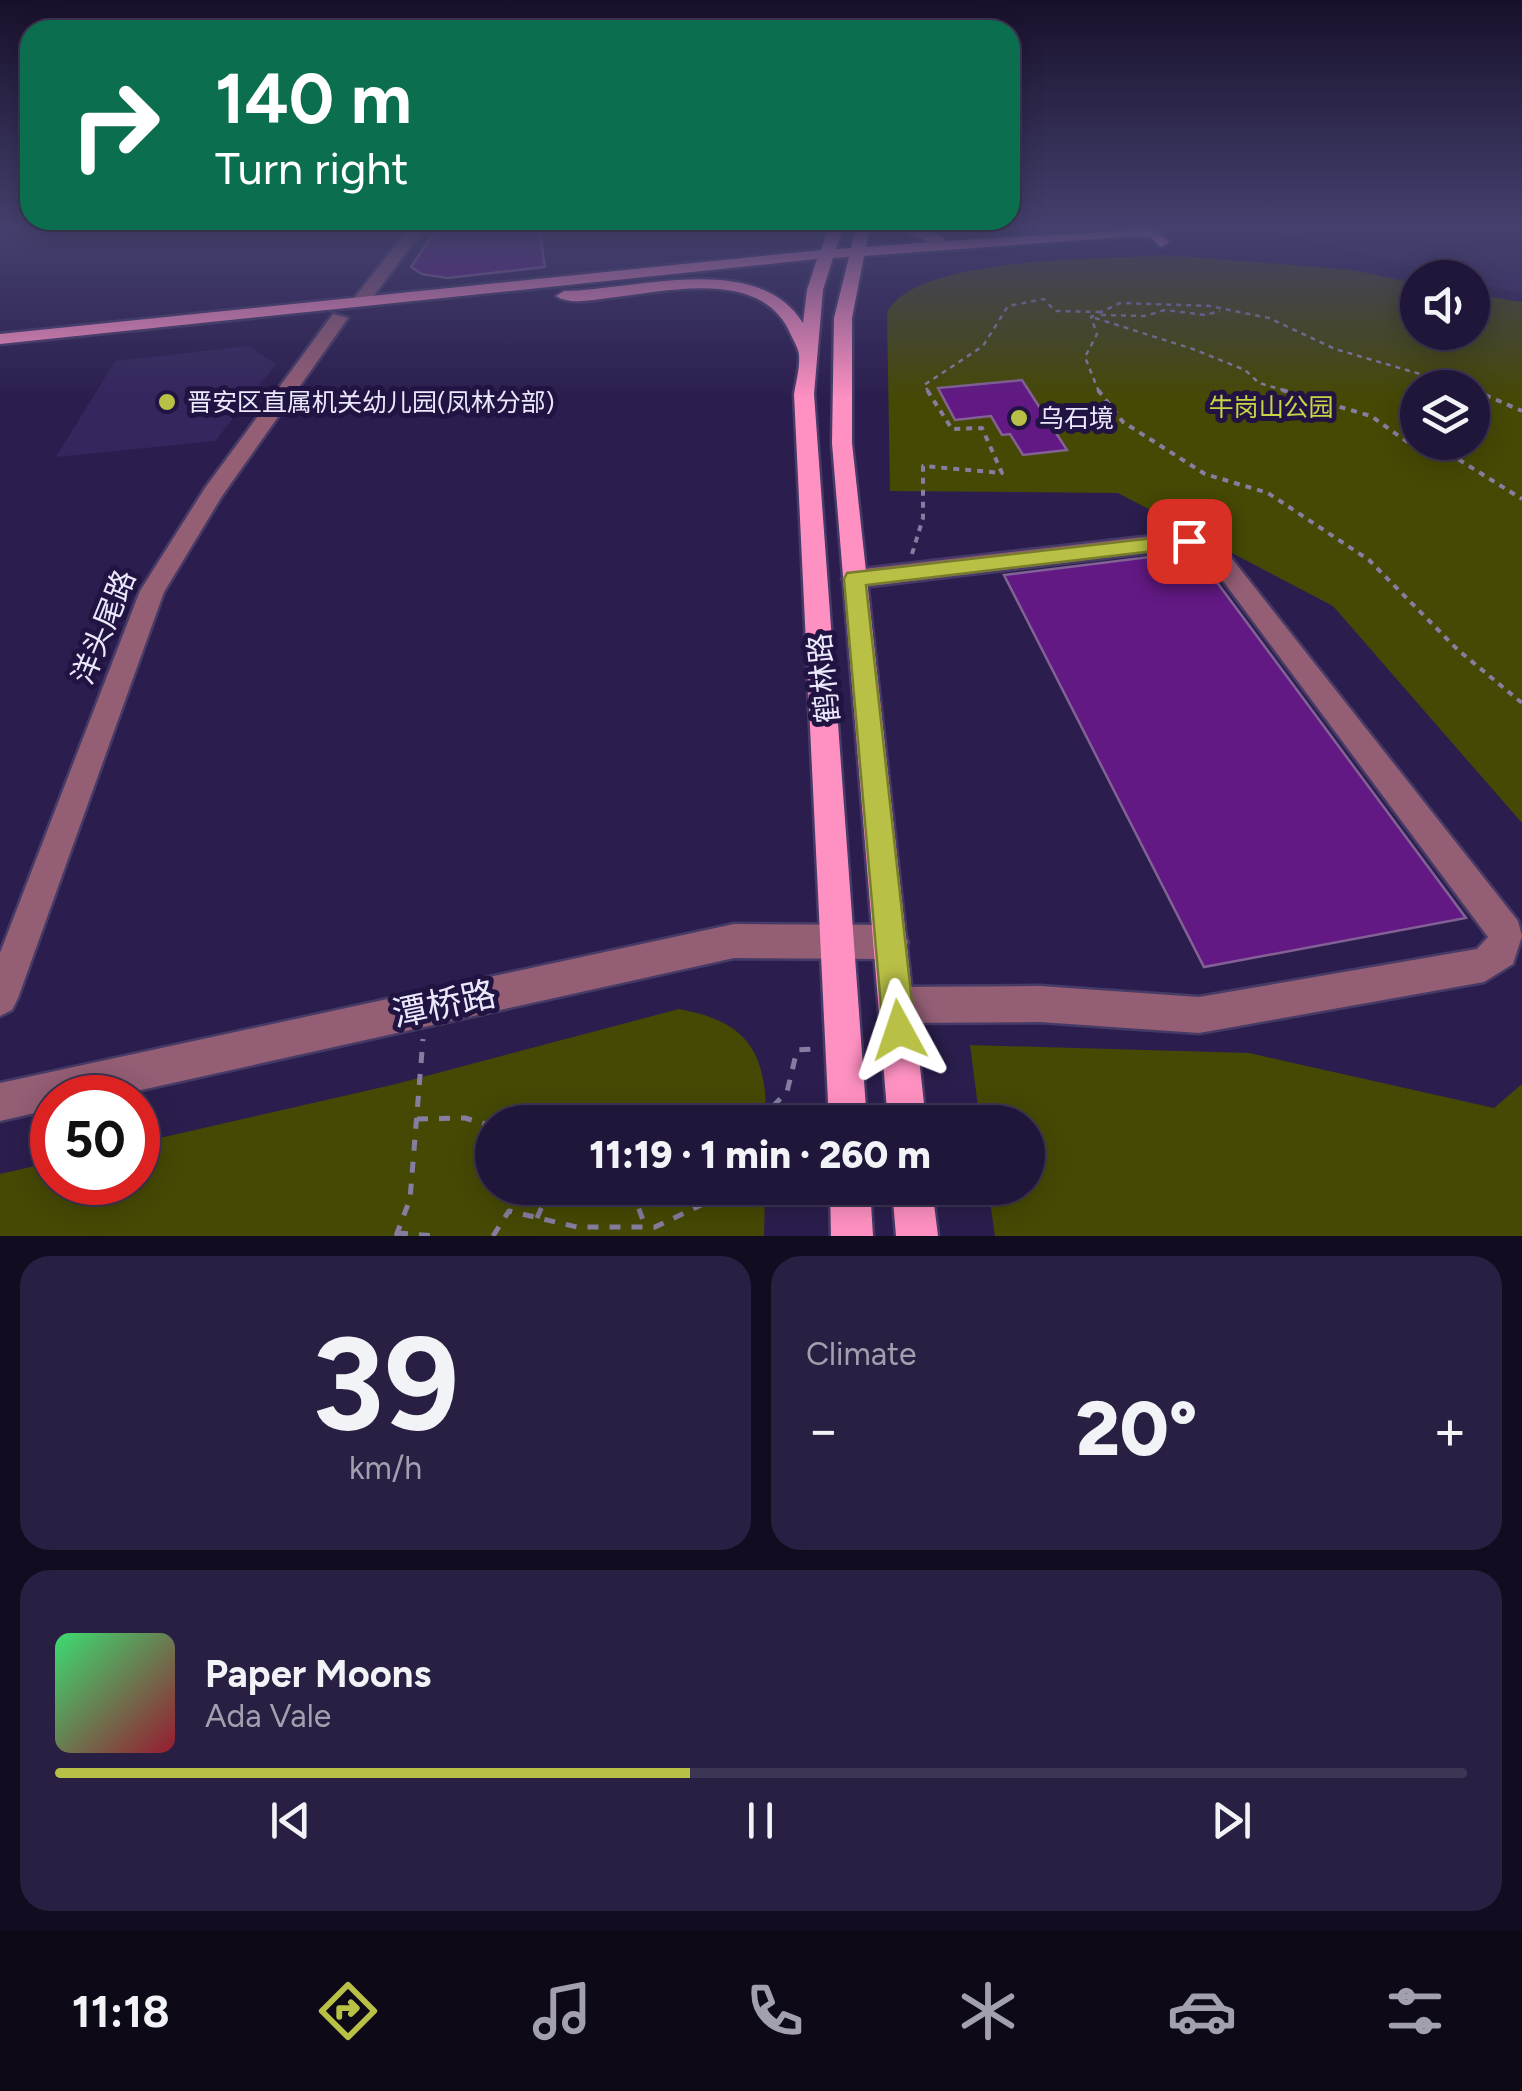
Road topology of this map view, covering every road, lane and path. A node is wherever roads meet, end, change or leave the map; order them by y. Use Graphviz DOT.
graph roads {
  1 [pos="374,285"];
  2 [pos="546,285"];
  3 [pos="630,285"];
  4 [pos="692,285"];
  5 [pos="705,285"];
  6 [pos="820,285"];
  7 [pos="850,285"];
  8 [pos="549,295"];
  9 [pos="361,301"];
  10 [pos="1224,309"];
  11 [pos="1100,314"];
  12 [pos="339,318"];
  13 [pos="1091,318"];
  14 [pos="0,339"];
  15 [pos="806,349"];
  16 [pos="0,355"];
  17 [pos="1408,370"];
  18 [pos="1490,396"];
  19 [pos="1522,410"];
  20 [pos="1522,499"];
  21 [pos="904,572"];
  22 [pos="854,579"];
  23 [pos="1522,703"];
  24 [pos="891,942"];
  25 [pos="837,943"];
  26 [pos="0,998"];
  27 [pos="897,1005"];
  28 [pos="419,1010"];
  29 [pos="844,1048"];
  30 [pos="0,1102"];
  31 [pos="774,1105"];
  32 [pos="847,1105"];
  33 [pos="906,1105"];
  34 [pos="417,1119"];
  35 [pos="475,1121"];
  36 [pos="543,1205"];
  37 [pos="637,1205"];
  38 [pos="696,1205"];
  39 [pos="851,1205"];
  40 [pos="914,1205"];
  41 [pos="537,1218"];
  42 [pos="646,1228"];
  43 [pos="397,1235"];
  44 [pos="436,1236"];
  45 [pos="493,1236"];
  46 [pos="852,1236"];
  47 [pos="917,1236"];
  1 -- 9 [label="street"];
  2 -- 9 [label="main road"];
  3 -- 8 [label="main road"];
  4 -- 8 [label="main road"];
  5 -- 15 [label="main road"];
  6 -- 15 [label="main road, 鹤林路"];
  7 -- 22 [label="main road, 鹤林路"];
  8 -- 12 [label="main road"];
  9 -- 14 [label="main road"];
  10 -- 11 [label="path"];
  10 -- 11 [label="path"];
  10 -- 17 [label="path"];
  11 -- 13 [label="path"];
  11 -- 21 [label="path"];
  12 -- 16 [label="main road"];
  12 -- 26 [label="street, 洋头尾路"];
  13 -- 20 [label="path"];
  13 -- 23 [label="path"];
  15 -- 25 [label="main road, 鹤林路"];
  18 -- 19 [label="path"];
  21 -- 22 [label="street"];
  21 -- 27 [label="street"];
  22 -- 24 [label="main road, 鹤林路"];
  24 -- 25 [label="street, 潭桥路"];
  24 -- 27 [label="main road, 鹤林路"];
  25 -- 28 [label="street, 潭桥路"];
  25 -- 29 [label="main road, 鹤林路"];
  27 -- 33 [label="main road, 鹤林路"];
  28 -- 30 [label="street, 潭桥路"];
  28 -- 34 [label="path"];
  29 -- 31 [label="path"];
  29 -- 32 [label="main road, 鹤林路"];
  34 -- 35 [label="path"];
  34 -- 43 [label="path"];
  36 -- 41 [label="path"];
  37 -- 42 [label="path"];
  38 -- 42 [label="path"];
  39 -- 46 [label="main road"];
  40 -- 47 [label="main road"];
  41 -- 42 [label="path"];
  41 -- 45 [label="path"];
  43 -- 44 [label="path"];
}
